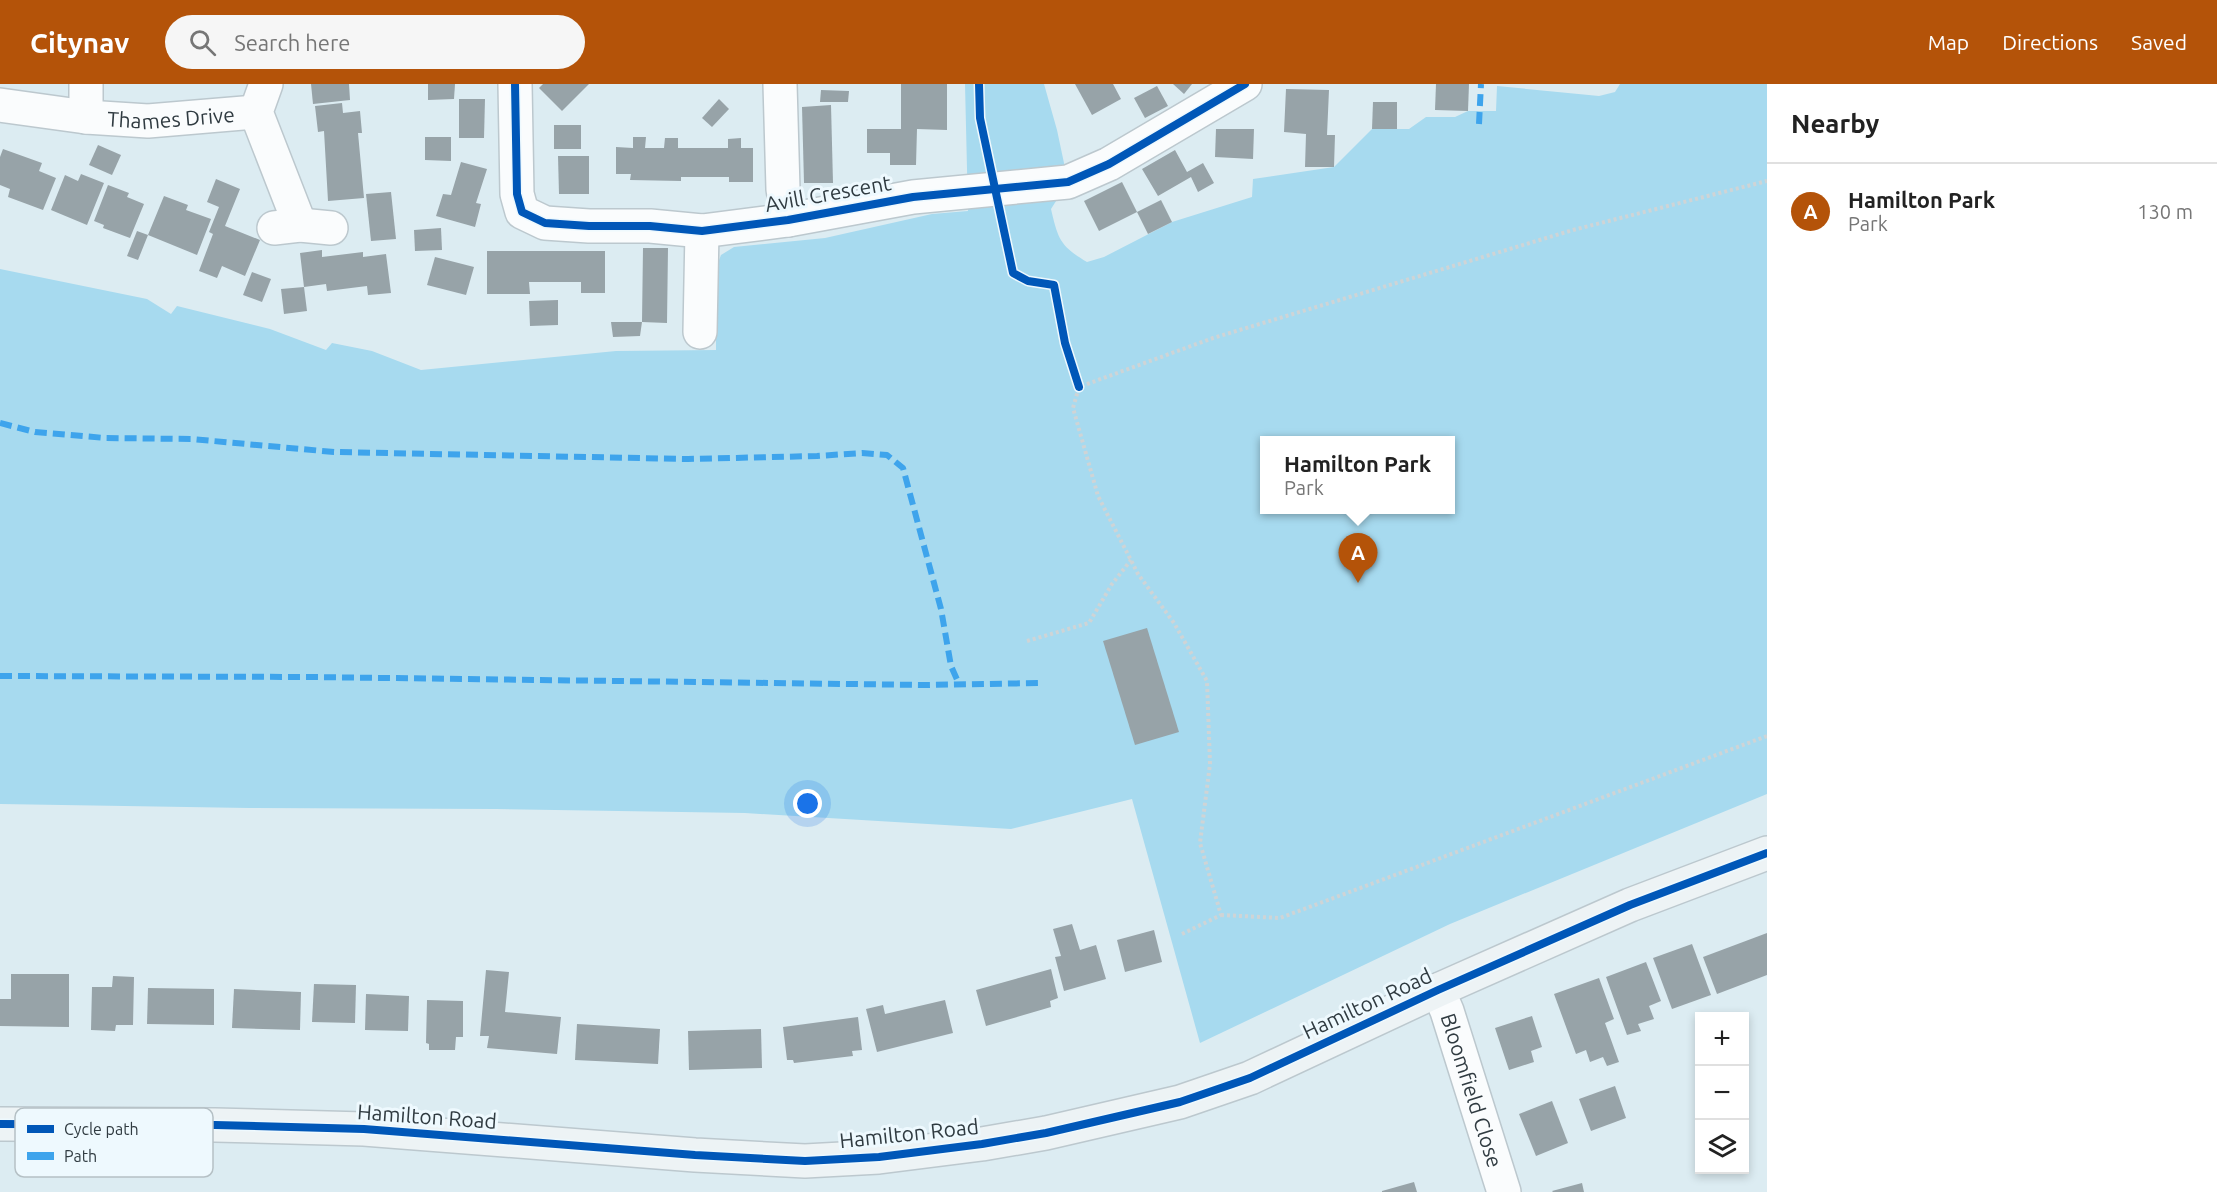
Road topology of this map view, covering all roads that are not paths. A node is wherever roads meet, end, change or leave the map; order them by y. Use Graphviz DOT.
graph roads {
  1 [pos="86,84"];
  2 [pos="515,84"];
  3 [pos="780,84"];
  4 [pos="1245,84"];
  5 [pos="261,98"];
  6 [pos="0,105"];
  7 [pos="86,117"];
  8 [pos="788,220"];
  9 [pos="302,227"];
  10 [pos="702,231"];
  11 [pos="700,332"];
  12 [pos="1767,853"];
  13 [pos="1438,990"];
  14 [pos="0,1124"];
  15 [pos="15,1124"];
  16 [pos="213,1125"];
  17 [pos="1504,1192"];
  1 -- 7 [label="street, Thames Drive"];
  2 -- 10 [label="street, Avill Crescent"];
  3 -- 8 [label="street, Avill Crescent"];
  4 -- 8 [label="street, Avill Crescent"];
  5 -- 7 [label="street, Thames Drive"];
  5 -- 9 [label="street, Thames Drive"];
  6 -- 7 [label="street, Thames Drive"];
  8 -- 10 [label="street, Avill Crescent"];
  10 -- 11 [label="street"];
  12 -- 13 [label="street, Hamilton Road"];
  13 -- 16 [label="street, Hamilton Road"];
  13 -- 17 [label="street, Bloomfield Close"];
  14 -- 15 [label="street, Hamilton Road"];
}
